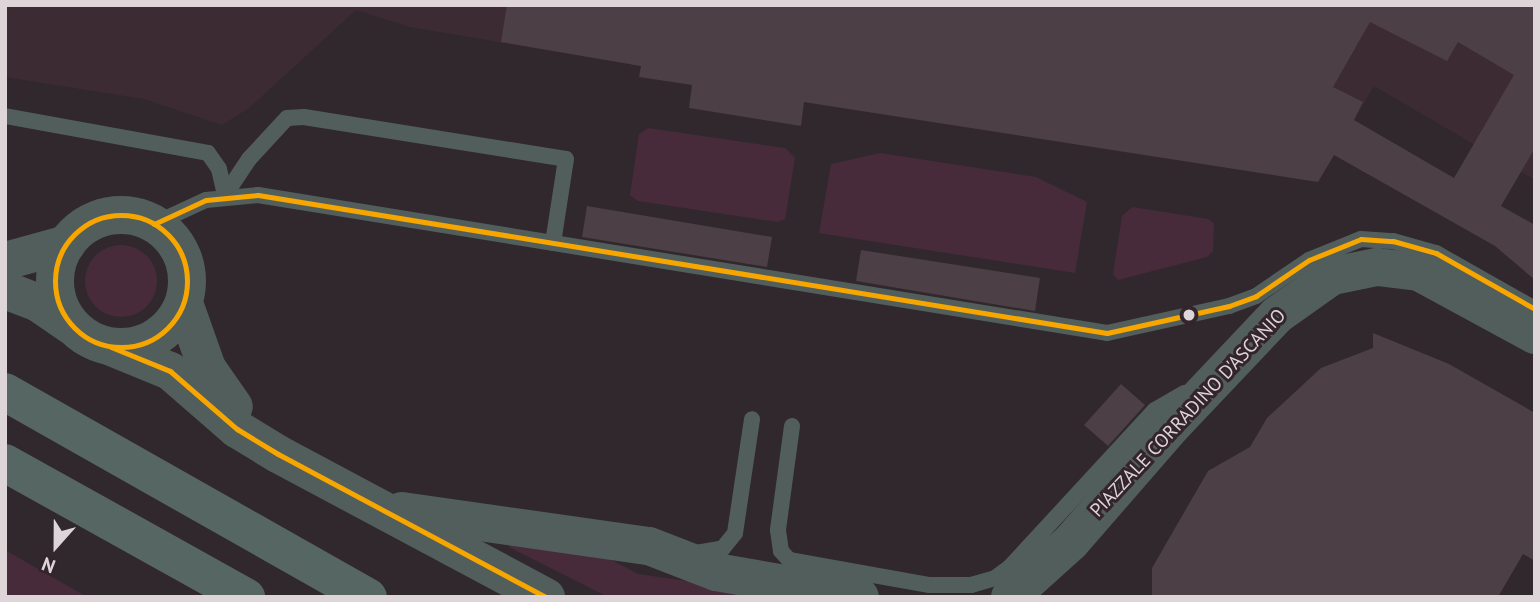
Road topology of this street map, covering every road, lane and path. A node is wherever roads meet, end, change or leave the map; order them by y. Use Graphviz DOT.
graph roads {
  1 [pos="5,116"];
  2 [pos="225,195"];
  3 [pos="154,224"];
  4 [pos="553,243"];
  5 [pos="67,244"];
  6 [pos="5,261"];
  7 [pos="1433,264"];
  8 [pos="5,290"];
  9 [pos="184,303"];
  10 [pos="1535,309"];
  11 [pos="72,326"];
  12 [pos="1535,335"];
  13 [pos="111,346"];
  14 [pos="1223,371"];
  15 [pos="5,392"];
  16 [pos="752,419"];
  17 [pos="792,426"];
  18 [pos="278,454"];
  19 [pos="5,463"];
  20 [pos="380,509"];
  21 [pos="118,527"];
  22 [pos="660,551"];
  23 [pos="220,597"];
  24 [pos="246,597"];
  25 [pos="368,597"];
  26 [pos="545,597"];
  27 [pos="860,597"];
  28 [pos="1010,597"];
  1 -- 2 [label="lane"];
  2 -- 3 [label="lane, PIAZZALE CORRADINO D'ASCANIO"];
  2 -- 4 [label="lane, PIAZZALE CORRADINO D'ASCANIO"];
  2 -- 4 [label="lane"];
  3 -- 5 [label="street"];
  3 -- 9 [label="street"];
  4 -- 7 [label="lane, PIAZZALE CORRADINO D'ASCANIO"];
  5 -- 6 [label="street"];
  5 -- 11 [label="street"];
  7 -- 10 [label="lane"];
  7 -- 12 [label="street"];
  7 -- 14 [label="street, PIAZZALE CORRADINO D'ASCANIO"];
  8 -- 11 [label="street"];
  9 -- 13 [label="street"];
  9 -- 18 [label="street"];
  11 -- 13 [label="street"];
  13 -- 18 [label="street"];
  14 -- 17 [label="lane"];
  14 -- 28 [label="street, PIAZZALE CORRADINO D'ASCANIO"];
  15 -- 25 [label="highway"];
  16 -- 22 [label="lane"];
  18 -- 20 [label="street"];
  19 -- 21 [label="highway"];
  20 -- 22 [label="street"];
  20 -- 26 [label="street"];
  21 -- 23 [label="highway"];
  21 -- 24 [label="highway"];
  22 -- 27 [label="street"];
}
